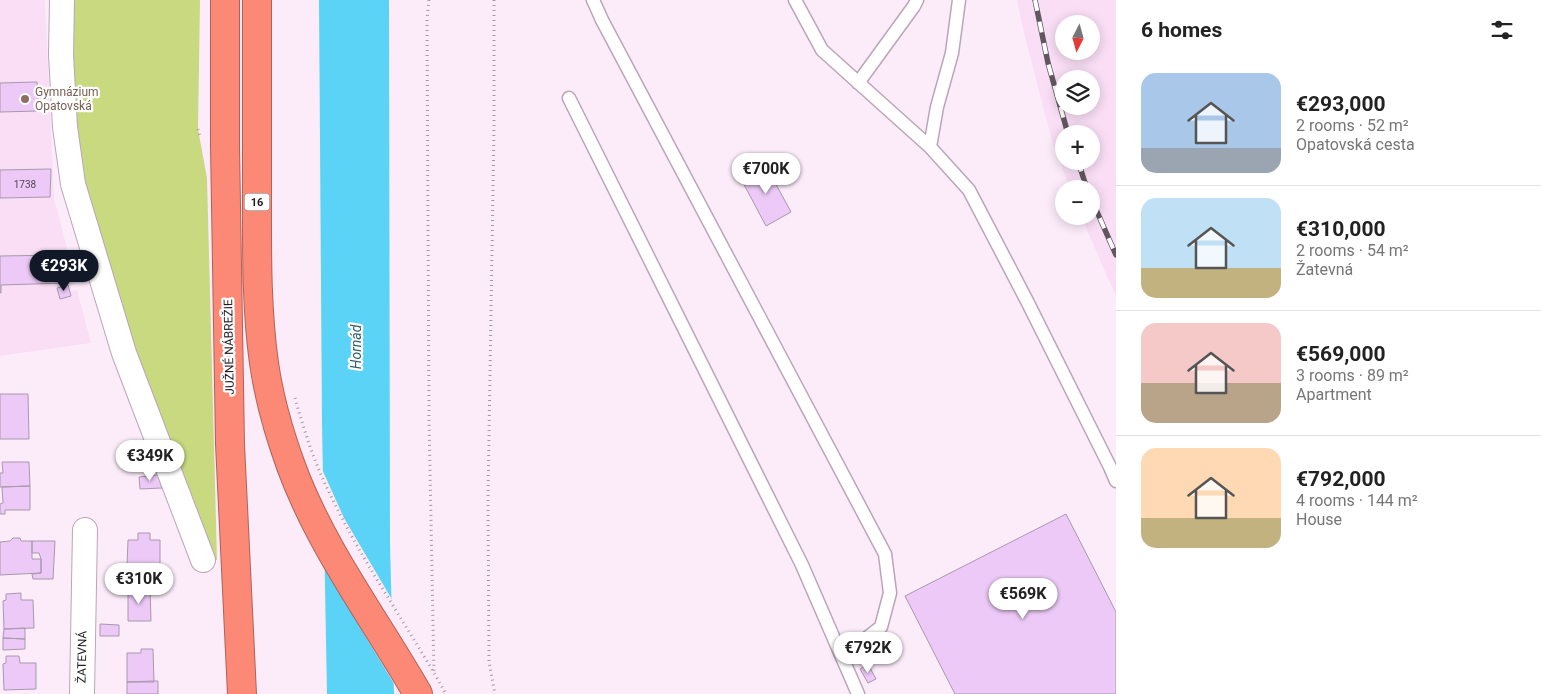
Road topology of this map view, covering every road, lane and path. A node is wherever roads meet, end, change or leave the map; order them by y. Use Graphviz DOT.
graph roads {
  1 [pos="62,0"];
  2 [pos="225,0"];
  3 [pos="257,0"];
  4 [pos="429,0"];
  5 [pos="494,0"];
  6 [pos="593,0"];
  7 [pos="796,0"];
  8 [pos="917,0"];
  9 [pos="960,0"];
  10 [pos="858,83"];
  11 [pos="569,98"];
  12 [pos="930,147"];
  13 [pos="284,401"];
  14 [pos="1116,481"];
  15 [pos="85,530"];
  16 [pos="203,560"];
  17 [pos="842,657"];
  18 [pos="434,660"];
  19 [pos="82,694"];
  20 [pos="242,694"];
  21 [pos="418,694"];
  22 [pos="446,694"];
  23 [pos="495,694"];
  24 [pos="858,694"];
  1 -- 16 [label="street"];
  2 -- 20 [label="highway, JUŽNÉ NÁBREŽIE / 16"];
  3 -- 13 [label="highway, 16"];
  4 -- 18 [label="path"];
  5 -- 23 [label="path"];
  6 -- 17 [label="lane"];
  7 -- 10 [label="lane"];
  8 -- 10 [label="lane"];
  9 -- 12 [label="lane"];
  10 -- 12 [label="lane"];
  11 -- 17 [label="lane"];
  12 -- 14 [label="lane"];
  13 -- 21 [label="highway, 16"];
  13 -- 22 [label="path, bridge"];
  15 -- 19 [label="street, ŽATEVNÁ"];
  17 -- 24 [label="lane"];
}
